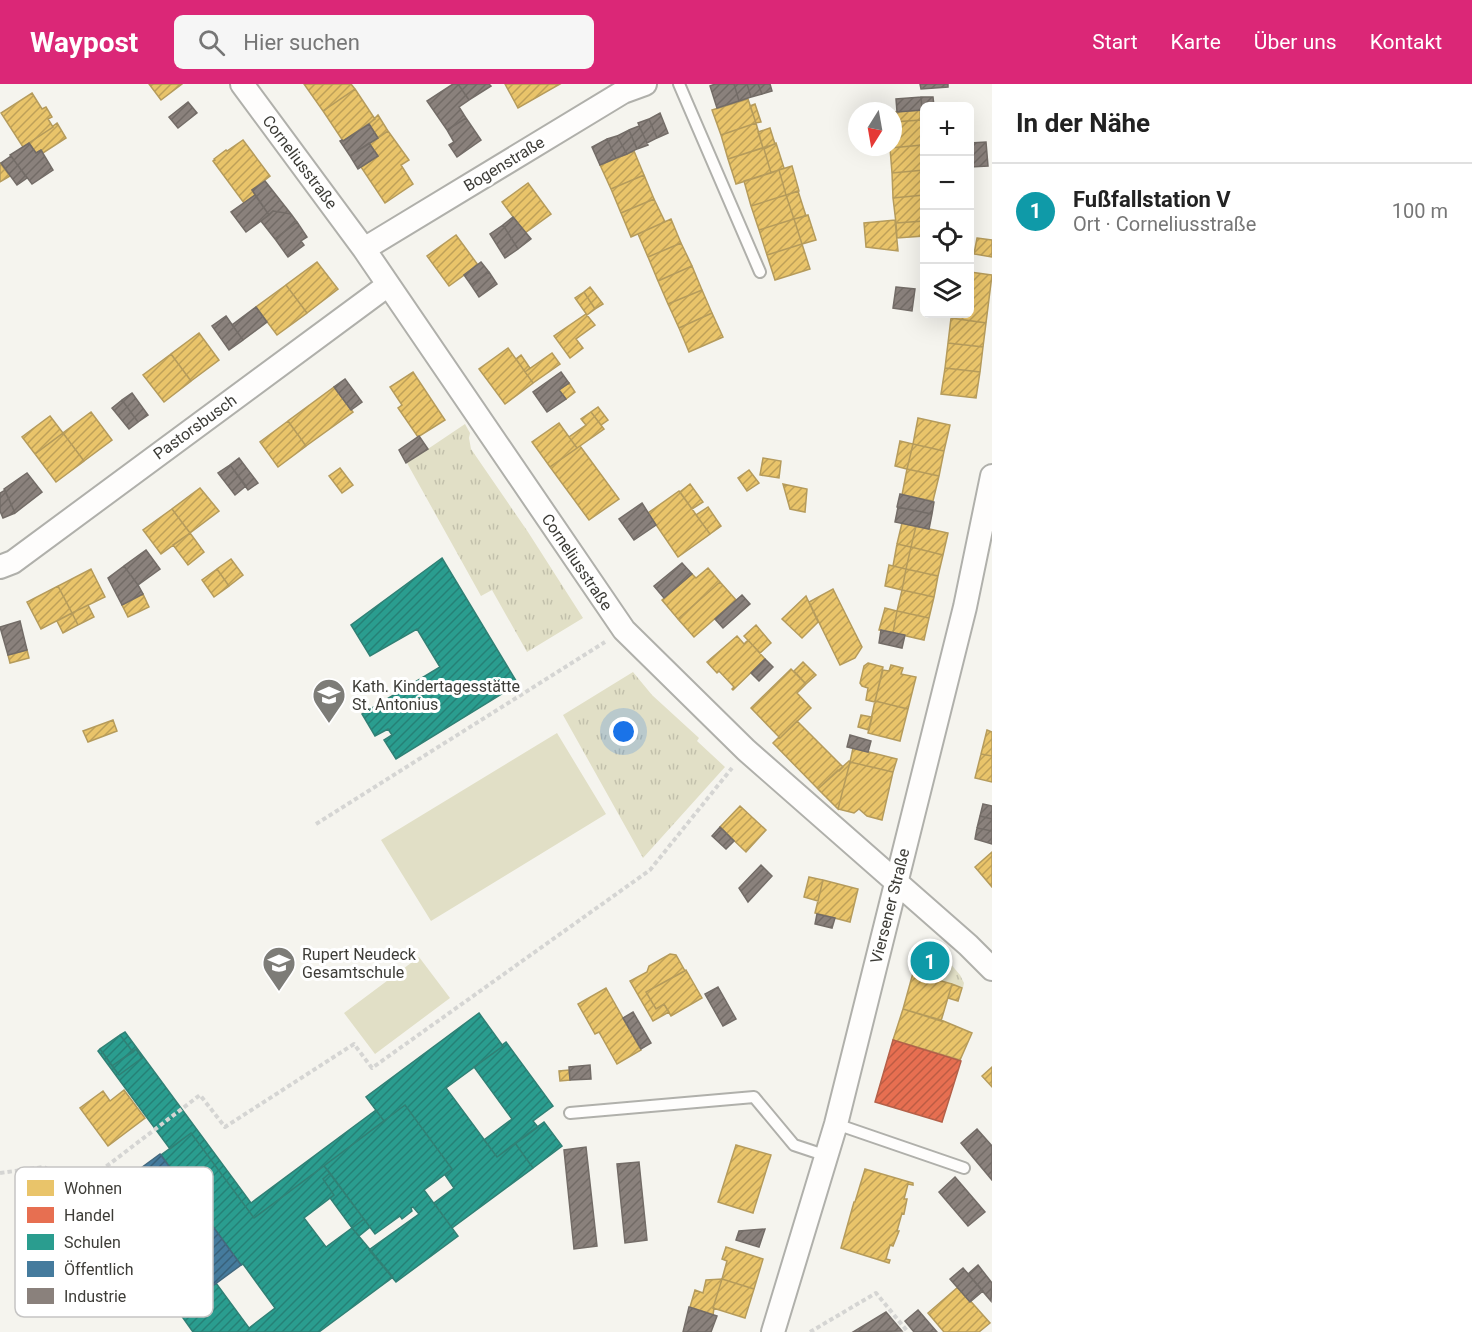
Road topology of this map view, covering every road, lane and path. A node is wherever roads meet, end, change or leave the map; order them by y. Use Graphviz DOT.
graph roads {
  1 [pos="242,84"];
  2 [pos="645,84"];
  3 [pos="679,84"];
  4 [pos="364,249"];
  5 [pos="760,272"];
  6 [pos="388,285"];
  7 [pos="992,476"];
  8 [pos="0,567"];
  9 [pos="624,630"];
  10 [pos="746,750"];
  11 [pos="316,824"];
  12 [pos="896,881"];
  13 [pos="992,969"];
  14 [pos="570,1113"];
  15 [pos="836,1124"];
  16 [pos="827,1156"];
  17 [pos="106,1167"];
  18 [pos="964,1168"];
  19 [pos="15,1171"];
  20 [pos="0,1173"];
  21 [pos="773,1332"];
  22 [pos="810,1332"];
  23 [pos="908,1332"];
  1 -- 4 [label="street, Corneliusstraße"];
  2 -- 4 [label="street, Bogenstraße"];
  3 -- 5 [label="lane"];
  4 -- 6 [label="street, Corneliusstraße"];
  6 -- 8 [label="street, Pastorsbusch"];
  6 -- 9 [label="street, Corneliusstraße"];
  7 -- 12 [label="street, Viersener Straße"];
  9 -- 10 [label="street, Corneliusstraße"];
  9 -- 11 [label="path"];
  10 -- 12 [label="street, Corneliusstraße"];
  10 -- 17 [label="path"];
  12 -- 13 [label="street, Corneliusstraße"];
  12 -- 15 [label="street, Viersener Straße"];
  14 -- 16 [label="lane"];
  15 -- 16 [label="street, Viersener Straße"];
  15 -- 18 [label="lane"];
  16 -- 21 [label="street, Viersener Straße"];
  19 -- 20 [label="path"];
  22 -- 23 [label="path"];
}
